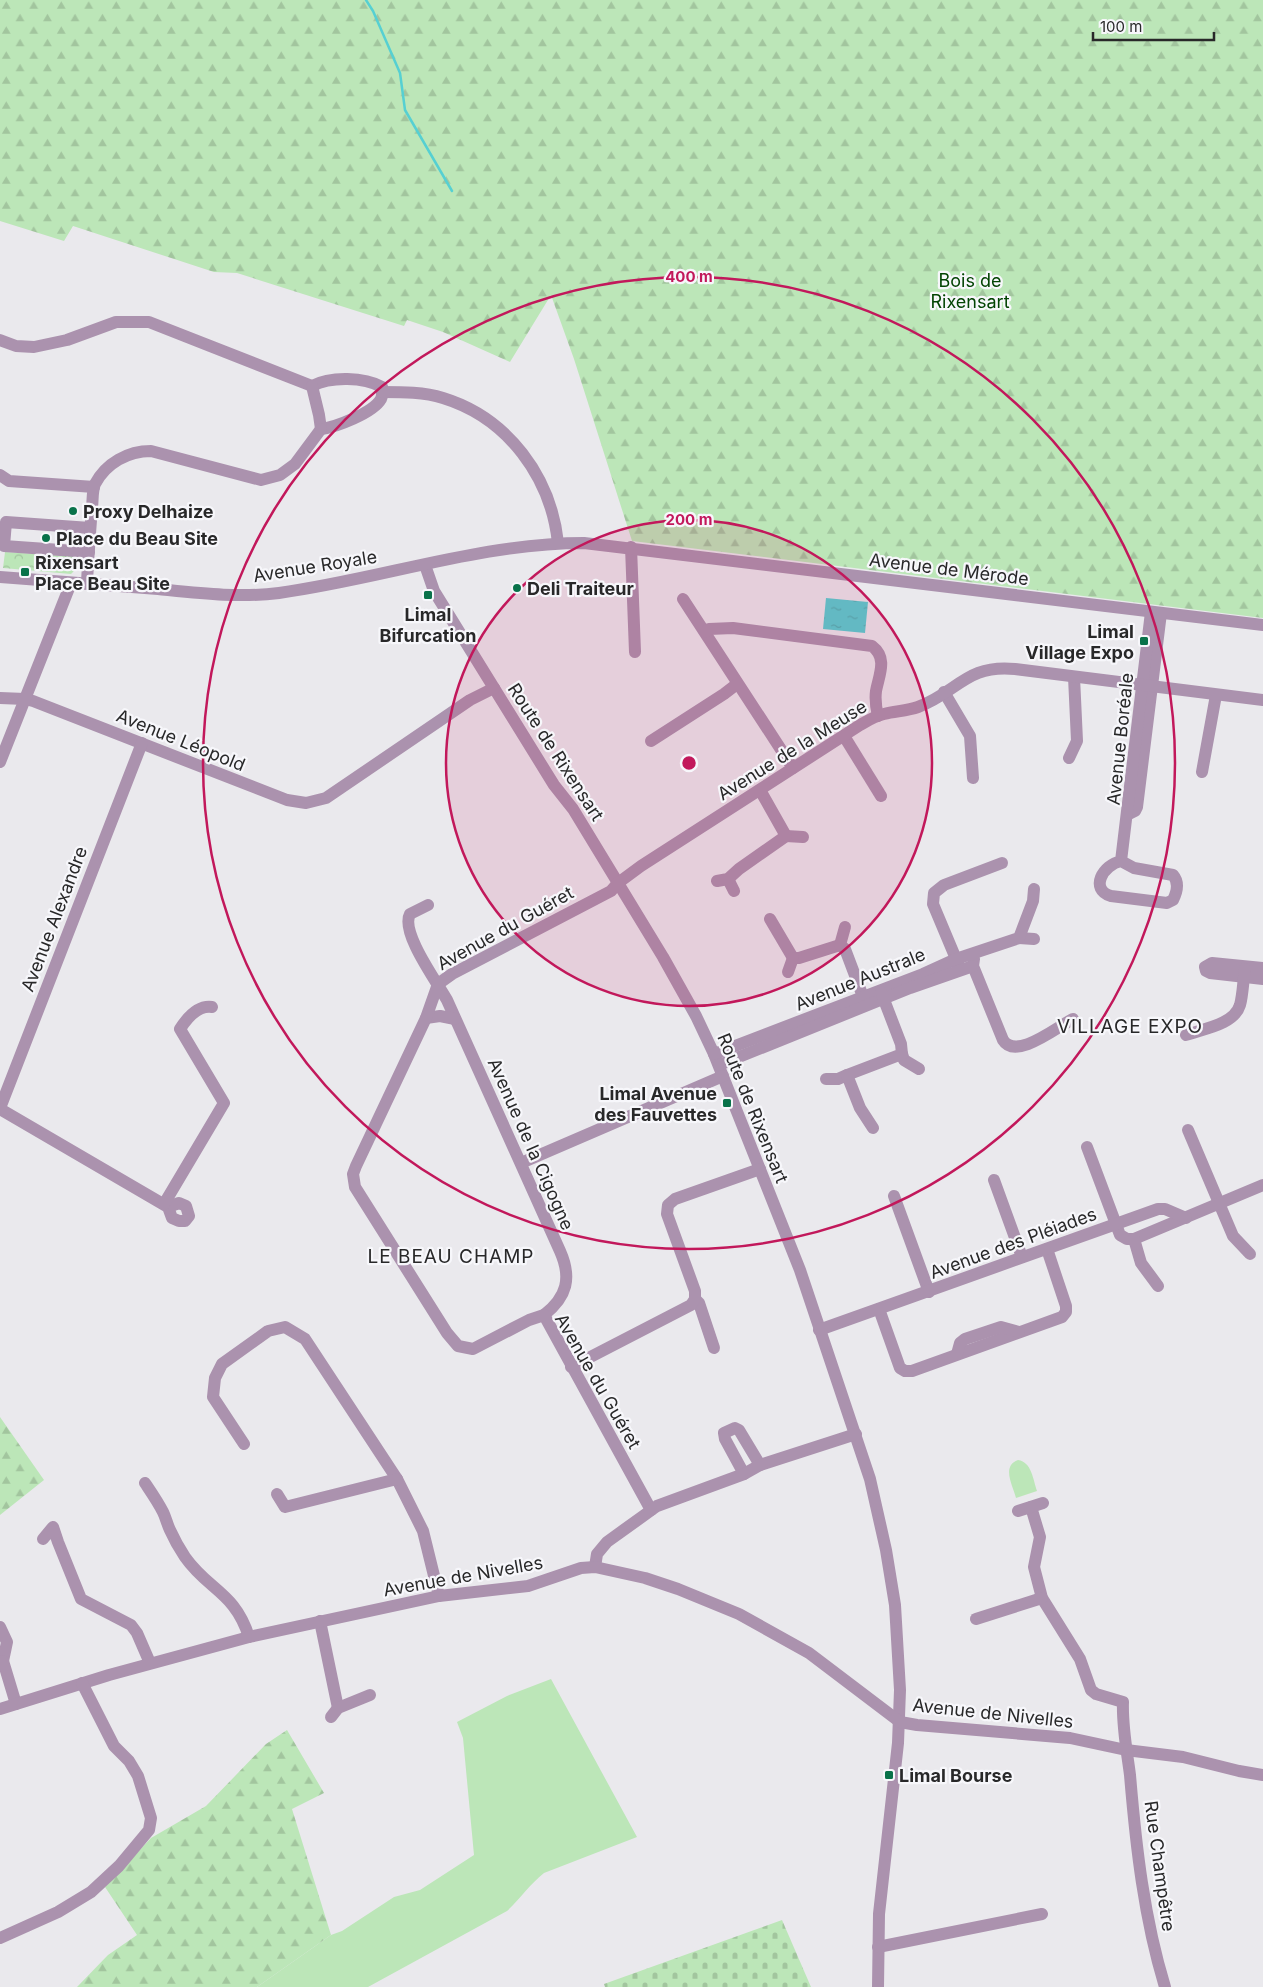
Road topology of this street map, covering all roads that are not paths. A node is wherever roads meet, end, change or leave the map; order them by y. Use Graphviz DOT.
graph roads {
  1 [pos="1,345"];
  2 [pos="312,386"];
  3 [pos="382,392"];
  4 [pos="321,429"];
  5 [pos="0,474"];
  6 [pos="94,488"];
  7 [pos="90,528"];
  8 [pos="558,543"];
  9 [pos="631,547"];
  10 [pos="89,552"];
  11 [pos="426,565"];
  12 [pos="0,577"];
  13 [pos="72,583"];
  14 [pos="87,584"];
  15 [pos="683,599"];
  16 [pos="1156,612"];
  17 [pos="1263,625"];
  18 [pos="706,632"];
  19 [pos="634,652"];
  20 [pos="1074,677"];
  21 [pos="737,684"];
  22 [pos="1147,686"];
  23 [pos="494,688"];
  24 [pos="944,692"];
  25 [pos="1216,694"];
  26 [pos="0,698"];
  27 [pos="24,699"];
  28 [pos="1263,700"];
  29 [pos="878,716"];
  30 [pos="844,736"];
  31 [pos="651,740"];
  32 [pos="142,743"];
  33 [pos="1069,758"];
  34 [pos="0,762"];
  35 [pos="793,768"];
  36 [pos="1202,772"];
  37 [pos="973,778"];
  38 [pos="760,790"];
  39 [pos="881,796"];
  40 [pos="786,836"];
  41 [pos="803,837"];
  42 [pos="1121,861"];
  43 [pos="1002,864"];
  44 [pos="618,883"];
  45 [pos="726,884"];
  46 [pos="1034,888"];
  47 [pos="428,904"];
  48 [pos="770,919"];
  49 [pos="845,927"];
  50 [pos="1019,938"];
  51 [pos="1034,939"];
  52 [pos="840,945"];
  53 [pos="793,958"];
  54 [pos="966,962"];
  55 [pos="1263,968"];
  56 [pos="788,972"];
  57 [pos="1244,972"];
  58 [pos="1263,980"];
  59 [pos="438,984"];
  60 [pos="882,995"];
  61 [pos="865,1001"];
  62 [pos="212,1007"];
  63 [pos="426,1018"];
  64 [pos="455,1019"];
  65 [pos="1073,1019"];
  66 [pos="1186,1035"];
  67 [pos="902,1054"];
  68 [pos="719,1065"];
  69 [pos="919,1069"];
  70 [pos="847,1075"];
  71 [pos="826,1079"];
  72 [pos="0,1108"];
  73 [pos="873,1128"];
  74 [pos="1188,1130"];
  75 [pos="1087,1147"];
  76 [pos="521,1163"];
  77 [pos="760,1169"];
  78 [pos="994,1180"];
  79 [pos="1263,1185"];
  80 [pos="894,1196"];
  81 [pos="1220,1204"];
  82 [pos="1186,1218"];
  83 [pos="1117,1223"];
  84 [pos="1134,1239"];
  85 [pos="1047,1249"];
  86 [pos="1250,1254"];
  87 [pos="1022,1258"];
  88 [pos="1158,1286"];
  89 [pos="929,1292"];
  90 [pos="695,1299"];
  91 [pos="879,1309"];
  92 [pos="544,1315"];
  93 [pos="819,1330"];
  94 [pos="714,1348"];
  95 [pos="571,1367"];
  96 [pos="856,1434"];
  97 [pos="244,1444"];
  98 [pos="760,1465"];
  99 [pos="744,1474"];
  100 [pos="397,1479"];
  101 [pos="145,1483"];
  102 [pos="277,1494"];
  103 [pos="1030,1507"];
  104 [pos="651,1510"];
  105 [pos="43,1539"];
  106 [pos="595,1567"];
  107 [pos="439,1596"];
  108 [pos="1042,1598"];
  109 [pos="975,1618"];
  110 [pos="320,1621"];
  111 [pos="0,1627"];
  112 [pos="248,1636"];
  113 [pos="1,1660"];
  114 [pos="150,1663"];
  115 [pos="82,1684"];
  116 [pos="370,1695"];
  117 [pos="16,1704"];
  118 [pos="0,1709"];
  119 [pos="900,1722"];
  120 [pos="1126,1750"];
  121 [pos="1263,1775"];
  122 [pos="1042,1914"];
  123 [pos="0,1938"];
  124 [pos="878,1947"];
  125 [pos="878,1987"];
  126 [pos="1165,1987"];
  1 -- 2 [label="street"];
  2 -- 3 [label="street"];
  2 -- 4 [label="street"];
  3 -- 4 [label="street"];
  3 -- 8 [label="street"];
  4 -- 6 [label="street"];
  5 -- 6 [label="street"];
  6 -- 7 [label="street"];
  7 -- 10 [label="street"];
  7 -- 10 [label="street"];
  8 -- 9 [label="street, Avenue de Mérode"];
  8 -- 11 [label="street, Avenue de Mérode"];
  9 -- 16 [label="street, Avenue de Mérode"];
  9 -- 19 [label="street"];
  10 -- 14 [label="street"];
  11 -- 14 [label="street, Avenue Royale"];
  11 -- 23 [label="street, Route de Rixensart"];
  12 -- 13 [label="street, Avenue Royale"];
  13 -- 14 [label="street, Avenue Royale"];
  13 -- 27 [label="street"];
  15 -- 18 [label="street"];
  16 -- 17 [label="street, Avenue de Mérode"];
  16 -- 22 [label="street, Avenue Boréale"];
  18 -- 21 [label="street"];
  18 -- 29 [label="street"];
  20 -- 22 [label="street, Avenue de la Meuse"];
  20 -- 24 [label="street, Avenue de la Meuse"];
  20 -- 33 [label="street"];
  21 -- 31 [label="street"];
  21 -- 35 [label="street"];
  22 -- 25 [label="street, Avenue de la Meuse"];
  22 -- 42 [label="street, Avenue Boréale"];
  23 -- 32 [label="street, Avenue Léopold"];
  23 -- 44 [label="street, Route de Rixensart"];
  24 -- 29 [label="street, Avenue de la Meuse"];
  24 -- 37 [label="street"];
  25 -- 28 [label="street, Avenue de la Meuse"];
  25 -- 36 [label="street"];
  26 -- 27 [label="street, Avenue Léopold"];
  27 -- 32 [label="street, Avenue Léopold"];
  27 -- 34 [label="street"];
  29 -- 30 [label="street, Avenue de la Meuse"];
  30 -- 35 [label="street, Avenue de la Meuse"];
  30 -- 39 [label="street"];
  32 -- 72 [label="street, Avenue Alexandre"];
  35 -- 38 [label="street, Avenue de la Meuse"];
  38 -- 40 [label="street"];
  38 -- 44 [label="street, Avenue de la Meuse"];
  40 -- 41 [label="street"];
  40 -- 45 [label="street"];
  42 -- 42 [label="street"];
  43 -- 54 [label="street"];
  44 -- 59 [label="street, Avenue du Guéret"];
  44 -- 68 [label="street, Route de Rixensart"];
  46 -- 50 [label="street"];
  47 -- 59 [label="street, Avenue de la Cigogne"];
  48 -- 53 [label="street"];
  49 -- 52 [label="street"];
  50 -- 51 [label="street, Avenue Australe"];
  50 -- 54 [label="street, Avenue Australe"];
  52 -- 53 [label="street"];
  52 -- 61 [label="street"];
  53 -- 56 [label="street"];
  54 -- 60 [label="street, Avenue Australe"];
  54 -- 65 [label="street"];
  55 -- 57 [label="street"];
  57 -- 58 [label="street"];
  57 -- 66 [label="street"];
  59 -- 63 [label="street, Avenue du Guéret"];
  59 -- 64 [label="street, Avenue de la Cigogne"];
  60 -- 61 [label="street, Avenue Australe"];
  60 -- 67 [label="street"];
  61 -- 68 [label="street, Avenue Australe"];
  62 -- 72 [label="street"];
  63 -- 64 [label="street"];
  63 -- 92 [label="street, Avenue du Guéret"];
  64 -- 76 [label="street, Avenue de la Cigogne"];
  67 -- 69 [label="street"];
  67 -- 70 [label="street"];
  68 -- 76 [label="street, Avenue Australe"];
  68 -- 77 [label="street, Route de Rixensart"];
  70 -- 71 [label="street"];
  70 -- 73 [label="street"];
  74 -- 81 [label="street"];
  75 -- 83 [label="street"];
  76 -- 92 [label="street, Avenue de la Cigogne"];
  77 -- 90 [label="street"];
  77 -- 93 [label="street, Route de Rixensart"];
  78 -- 87 [label="street"];
  79 -- 81 [label="street"];
  80 -- 89 [label="street"];
  81 -- 82 [label="street"];
  81 -- 86 [label="street"];
  82 -- 83 [label="street"];
  82 -- 84 [label="street"];
  83 -- 84 [label="street, Avenue des Pléiades"];
  83 -- 85 [label="street, Avenue des Pléiades"];
  84 -- 88 [label="street"];
  85 -- 87 [label="street, Avenue des Pléiades"];
  85 -- 91 [label="street"];
  87 -- 89 [label="street, Avenue des Pléiades"];
  89 -- 91 [label="street, Avenue des Pléiades"];
  90 -- 94 [label="street"];
  90 -- 95 [label="street"];
  91 -- 93 [label="street, Avenue des Pléiades"];
  92 -- 95 [label="street, Avenue du Guéret"];
  93 -- 96 [label="street, Route de Rixensart"];
  95 -- 104 [label="street, Avenue du Guéret"];
  96 -- 98 [label="street"];
  96 -- 119 [label="street, Route de Rixensart"];
  97 -- 100 [label="street"];
  98 -- 99 [label="street"];
  98 -- 99 [label="street"];
  99 -- 104 [label="street"];
  100 -- 102 [label="street"];
  100 -- 107 [label="street"];
  101 -- 112 [label="street"];
  103 -- 108 [label="street"];
  104 -- 106 [label="street"];
  105 -- 114 [label="street"];
  106 -- 107 [label="street, Avenue de Nivelles"];
  106 -- 119 [label="street, Avenue de Nivelles"];
  107 -- 110 [label="street, Avenue de Nivelles"];
  108 -- 109 [label="street"];
  108 -- 120 [label="street, Rue Champêtre"];
  110 -- 112 [label="street, Avenue de Nivelles"];
  110 -- 116 [label="street"];
  111 -- 113 [label="street"];
  112 -- 114 [label="street, Avenue de Nivelles"];
  113 -- 117 [label="street"];
  114 -- 115 [label="street, Avenue de Nivelles"];
  115 -- 117 [label="street, Avenue de Nivelles"];
  115 -- 123 [label="street"];
  117 -- 118 [label="street, Avenue de Nivelles"];
  119 -- 120 [label="street, Avenue de Nivelles"];
  119 -- 124 [label="street, Route de Rixensart"];
  120 -- 121 [label="street, Avenue de Nivelles"];
  120 -- 126 [label="street, Rue Champêtre"];
  122 -- 124 [label="street"];
  124 -- 125 [label="street, Route de Rixensart"];
}
